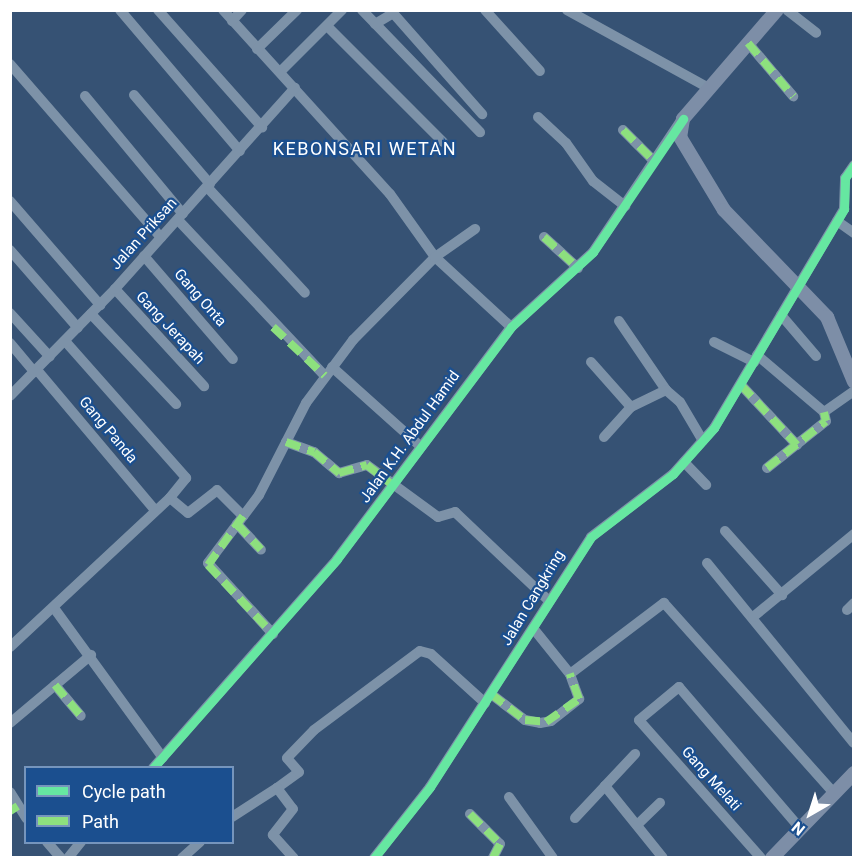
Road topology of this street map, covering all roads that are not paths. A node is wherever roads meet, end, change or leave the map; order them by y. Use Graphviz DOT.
graph roads {
  1 [pos="120,10"];
  2 [pos="158,10"];
  3 [pos="223,10"];
  4 [pos="242,10"];
  5 [pos="297,10"];
  6 [pos="342,10"];
  7 [pos="362,10"];
  8 [pos="485,10"];
  9 [pos="567,10"];
  10 [pos="777,10"];
  11 [pos="787,10"];
  12 [pos="232,21"];
  13 [pos="375,24"];
  14 [pos="327,26"];
  15 [pos="816,33"];
  16 [pos="748,43"];
  17 [pos="257,49"];
  18 [pos="10,64"];
  19 [pos="540,71"];
  20 [pos="279,72"];
  21 [pos="295,88"];
  22 [pos="709,88"];
  23 [pos="134,95"];
  24 [pos="85,96"];
  25 [pos="793,96"];
  26 [pos="482,114"];
  27 [pos="538,117"];
  28 [pos="683,118"];
  29 [pos="262,127"];
  30 [pos="622,130"];
  31 [pos="480,132"];
  32 [pos="443,142"];
  33 [pos="663,146"];
  34 [pos="685,149"];
  35 [pos="240,151"];
  36 [pos="653,160"];
  37 [pos="854,165"];
  38 [pos="209,185"];
  39 [pos="10,201"];
  40 [pos="625,206"];
  41 [pos="181,217"];
  42 [pos="837,221"];
  43 [pos="475,229"];
  44 [pos="854,233"];
  45 [pos="544,237"];
  46 [pos="161,238"];
  47 [pos="10,250"];
  48 [pos="144,256"];
  49 [pos="435,257"];
  50 [pos="578,268"];
  51 [pos="795,284"];
  52 [pos="115,289"];
  53 [pos="305,293"];
  54 [pos="100,305"];
  55 [pos="10,313"];
  56 [pos="91,314"];
  57 [pos="781,315"];
  58 [pos="618,321"];
  59 [pos="511,327"];
  60 [pos="78,328"];
  61 [pos="65,341"];
  62 [pos="714,342"];
  63 [pos="10,343"];
  64 [pos="816,356"];
  65 [pos="50,357"];
  66 [pos="233,359"];
  67 [pos="756,359"];
  68 [pos="591,362"];
  69 [pos="36,371"];
  70 [pos="328,372"];
  71 [pos="854,382"];
  72 [pos="741,385"];
  73 [pos="204,386"];
  74 [pos="666,390"];
  75 [pos="854,391"];
  76 [pos="10,396"];
  77 [pos="176,404"];
  78 [pos="631,407"];
  79 [pos="824,412"];
  80 [pos="604,437"];
  81 [pos="703,441"];
  82 [pos="286,442"];
  83 [pos="797,444"];
  84 [pos="420,446"];
  85 [pos="684,462"];
  86 [pos="767,468"];
  87 [pos="393,485"];
  88 [pos="706,485"];
  89 [pos="170,498"];
  90 [pos="155,510"];
  91 [pos="240,520"];
  92 [pos="725,531"];
  93 [pos="854,534"];
  94 [pos="261,550"];
  95 [pos="707,563"];
  96 [pos="782,595"];
  97 [pos="548,600"];
  98 [pos="54,608"];
  99 [pos="753,617"];
  100 [pos="532,628"];
  101 [pos="273,634"];
  102 [pos="10,646"];
  103 [pos="91,655"];
  104 [pos="570,674"];
  105 [pos="55,685"];
  106 [pos="488,699"];
  107 [pos="81,716"];
  108 [pos="10,723"];
  109 [pos="854,743"];
  110 [pos="635,754"];
  111 [pos="163,758"];
  112 [pos="155,766"];
  113 [pos="854,773"];
  114 [pos="604,786"];
  115 [pos="277,788"];
  116 [pos="10,792"];
  117 [pos="834,793"];
  118 [pos="509,797"];
  119 [pos="660,803"];
  120 [pos="14,808"];
  121 [pos="470,814"];
  122 [pos="234,816"];
  123 [pos="575,818"];
  124 [pos="637,825"];
  125 [pos="800,828"];
  126 [pos="48,844"];
  127 [pos="80,844"];
  128 [pos="199,844"];
  129 [pos="550,856"];
  130 [pos="61,858"];
  131 [pos="68,858"];
  132 [pos="182,858"];
  133 [pos="294,858"];
  134 [pos="374,858"];
  135 [pos="493,858"];
  136 [pos="663,858"];
  137 [pos="761,858"];
  138 [pos="772,858"];
  1 -- 35 [label="street"];
  2 -- 29 [label="street"];
  3 -- 12 [label="street"];
  4 -- 12 [label="street"];
  5 -- 17 [label="street"];
  6 -- 14 [label="street"];
  7 -- 13 [label="street"];
  8 -- 19 [label="street"];
  9 -- 22 [label="street"];
  10 -- 16 [label="main road"];
  11 -- 15 [label="street"];
  12 -- 17 [label="street"];
  13 -- 26 [label="street"];
  13 -- 31 [label="street"];
  14 -- 20 [label="street"];
  14 -- 32 [label="street"];
  16 -- 22 [label="main road"];
  16 -- 25 [label="street"];
  17 -- 20 [label="street"];
  18 -- 46 [label="street"];
  20 -- 21 [label="street"];
  21 -- 29 [label="street, Jalan Priksan"];
  21 -- 49 [label="street"];
  22 -- 28 [label="main road"];
  23 -- 38 [label="street"];
  24 -- 41 [label="street"];
  27 -- 40 [label="street"];
  28 -- 33 [label="street, Jalan K.H. Abdul Hamid"];
  28 -- 34 [label="main road"];
  29 -- 35 [label="street, Jalan Priksan"];
  30 -- 36 [label="street"];
  33 -- 34 [label="street"];
  33 -- 36 [label="street, Jalan K.H. Abdul Hamid"];
  34 -- 51 [label="main road"];
  35 -- 38 [label="street, Jalan Priksan"];
  36 -- 40 [label="street, Jalan K.H. Abdul Hamid"];
  37 -- 42 [label="street, Jalan Cangkring"];
  38 -- 41 [label="street, Jalan Priksan"];
  38 -- 53 [label="street"];
  39 -- 54 [label="street"];
  40 -- 50 [label="street, Jalan K.H. Abdul Hamid"];
  41 -- 46 [label="street, Jalan Priksan"];
  41 -- 70 [label="street"];
  42 -- 44 [label="street"];
  42 -- 51 [label="street, Jalan Cangkring"];
  43 -- 49 [label="street"];
  45 -- 50 [label="street"];
  46 -- 48 [label="street, Jalan Priksan"];
  47 -- 60 [label="street"];
  48 -- 52 [label="street, Jalan Priksan"];
  48 -- 66 [label="street, Gang Onta"];
  49 -- 59 [label="street"];
  49 -- 70 [label="street"];
  50 -- 59 [label="street, Jalan K.H. Abdul Hamid"];
  51 -- 57 [label="street, Jalan Cangkring"];
  51 -- 71 [label="main road"];
  52 -- 54 [label="street, Jalan Priksan"];
  52 -- 73 [label="street, Gang Jerapah"];
  54 -- 56 [label="street, Jalan Priksan"];
  55 -- 65 [label="street"];
  56 -- 60 [label="street, Jalan Priksan"];
  56 -- 77 [label="street"];
  57 -- 64 [label="street"];
  57 -- 67 [label="street, Jalan Cangkring"];
  58 -- 74 [label="street"];
  59 -- 84 [label="street, Jalan K.H. Abdul Hamid"];
  60 -- 61 [label="street, Jalan Priksan"];
  61 -- 65 [label="street, Jalan Priksan"];
  61 -- 89 [label="street"];
  62 -- 67 [label="street"];
  63 -- 69 [label="street, Gang Panda"];
  65 -- 69 [label="street, Jalan Priksan"];
  67 -- 72 [label="street, Jalan Cangkring"];
  67 -- 79 [label="street"];
  68 -- 78 [label="street"];
  69 -- 76 [label="street, Jalan Priksan"];
  69 -- 90 [label="street, Gang Panda"];
  70 -- 82 [label="street"];
  70 -- 84 [label="street"];
  72 -- 81 [label="street, Jalan Cangkring"];
  72 -- 83 [label="street"];
  74 -- 78 [label="street"];
  74 -- 81 [label="street"];
  75 -- 79 [label="street"];
  78 -- 80 [label="street"];
  79 -- 83 [label="street"];
  81 -- 85 [label="street, Jalan Cangkring"];
  82 -- 87 [label="street"];
  82 -- 91 [label="street"];
  83 -- 86 [label="street"];
  84 -- 87 [label="street, Jalan K.H. Abdul Hamid"];
  85 -- 88 [label="street"];
  85 -- 97 [label="street, Jalan Cangkring"];
  87 -- 97 [label="street"];
  87 -- 101 [label="street, Jalan K.H. Abdul Hamid"];
  89 -- 90 [label="street"];
  89 -- 91 [label="street"];
  90 -- 98 [label="street"];
  91 -- 94 [label="street"];
  91 -- 101 [label="street"];
  92 -- 96 [label="street"];
  93 -- 96 [label="street"];
  95 -- 99 [label="street"];
  96 -- 99 [label="street"];
  97 -- 100 [label="street, Jalan Cangkring"];
  98 -- 102 [label="street"];
  98 -- 103 [label="street"];
  99 -- 109 [label="street"];
  100 -- 104 [label="street"];
  100 -- 106 [label="street, Jalan Cangkring"];
  101 -- 111 [label="street, Jalan K.H. Abdul Hamid"];
  103 -- 105 [label="street"];
  103 -- 111 [label="street"];
  104 -- 106 [label="street"];
  104 -- 117 [label="street"];
  105 -- 107 [label="street"];
  105 -- 108 [label="street"];
  106 -- 115 [label="street"];
  106 -- 134 [label="street, Jalan Cangkring"];
  110 -- 114 [label="street"];
  111 -- 112 [label="street, Jalan K.H. Abdul Hamid"];
  113 -- 117 [label="main road"];
  114 -- 123 [label="street"];
  114 -- 124 [label="street"];
  115 -- 122 [label="street"];
  115 -- 133 [label="street"];
  116 -- 120 [label="street"];
  117 -- 125 [label="main road"];
  118 -- 129 [label="street"];
  119 -- 124 [label="street"];
  121 -- 135 [label="street"];
  124 -- 136 [label="street"];
  125 -- 137 [label="street, Gang Melati"];
  125 -- 138 [label="main road"];
  126 -- 130 [label="street"];
  127 -- 131 [label="street"];
  128 -- 132 [label="street"];
}
